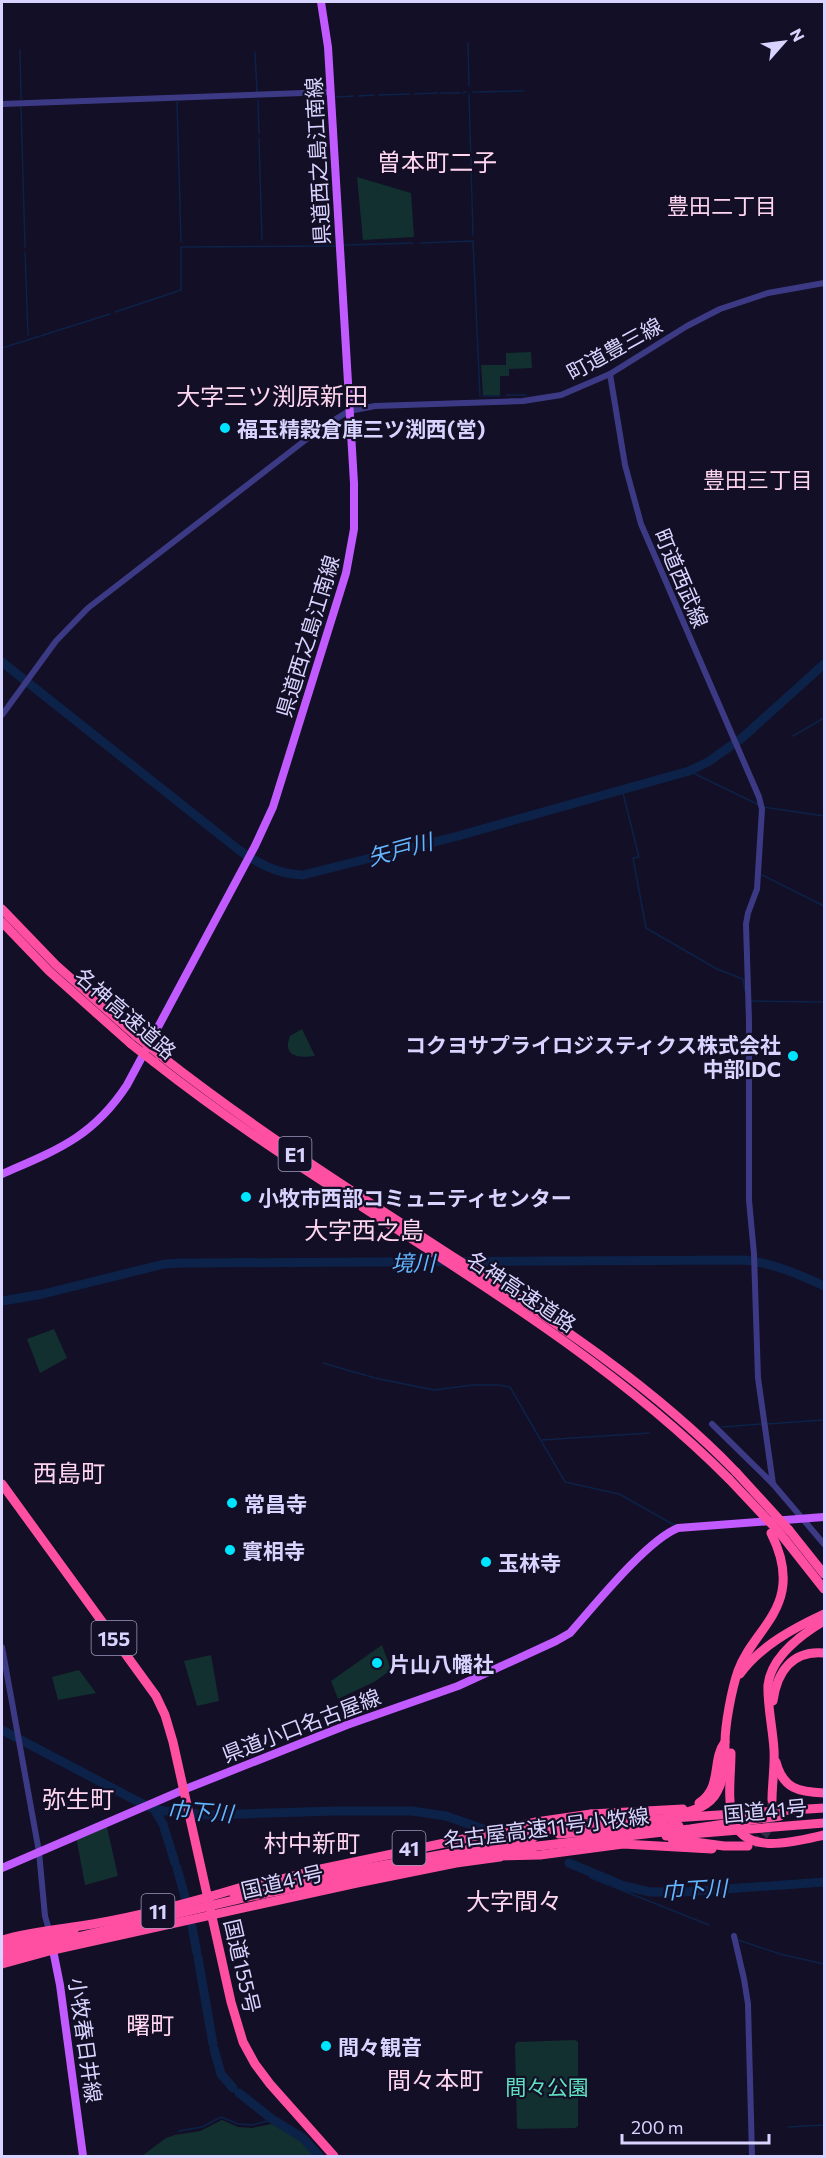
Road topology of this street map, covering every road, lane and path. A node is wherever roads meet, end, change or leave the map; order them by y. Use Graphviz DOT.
graph roads {
  1 [pos="321,2"];
  2 [pos="331,92"];
  3 [pos="2,104"];
  4 [pos="825,283"];
  5 [pos="610,374"];
  6 [pos="349,411"];
  7 [pos="2,715"];
  8 [pos="2,909"];
  9 [pos="2,922"];
  10 [pos="15,929"];
  11 [pos="157,1059"];
  12 [pos="2,1174"];
  13 [pos="543,1320"];
  14 [pos="712,1424"];
  15 [pos="732,1475"];
  16 [pos="2,1484"];
  17 [pos="773,1484"];
  18 [pos="2,1493"];
  19 [pos="825,1517"];
  20 [pos="804,1519"];
  21 [pos="775,1533"];
  22 [pos="825,1544"];
  23 [pos="825,1574"];
  24 [pos="825,1589"];
  25 [pos="825,1614"];
  26 [pos="825,1622"];
  27 [pos="2,1647"];
  28 [pos="825,1653"];
  29 [pos="732,1693"];
  30 [pos="772,1719"];
  31 [pos="722,1745"];
  32 [pos="775,1754"];
  33 [pos="181,1791"];
  34 [pos="825,1793"];
  35 [pos="772,1800"];
  36 [pos="825,1808"];
  37 [pos="825,1813"];
  38 [pos="728,1814"];
  39 [pos="661,1820"];
  40 [pos="825,1823"];
  41 [pos="825,1835"];
  42 [pos="661,1836"];
  43 [pos="39,1852"];
  44 [pos="2,1868"];
  45 [pos="355,1874"];
  46 [pos="241,1892"];
  47 [pos="206,1898"];
  48 [pos="210,1916"];
  49 [pos="49,1930"];
  50 [pos="734,1936"];
  51 [pos="2,1940"];
  52 [pos="2,1948"];
  53 [pos="53,1950"];
  54 [pos="2,1955"];
  55 [pos="2,1964"];
  56 [pos="83,2157"];
  57 [pos="327,2157"];
  58 [pos="334,2157"];
  59 [pos="752,2157"];
  1 -- 2 [label="main road, 県道西之島江南線"];
  2 -- 3 [label="street"];
  2 -- 6 [label="main road, 県道西之島江南線"];
  4 -- 5 [label="street, 町道豊三線"];
  5 -- 6 [label="street, 町道豊三線"];
  5 -- 17 [label="street, 町道西武線"];
  6 -- 7 [label="street"];
  6 -- 12 [label="main road, 県道西之島江南線"];
  8 -- 10 [label="highway, 名神高速道路 / E1"];
  9 -- 10 [label="highway, 名神高速道路 / E1"];
  10 -- 11 [label="highway, 名神高速道路 / E1, bridge"];
  11 -- 13 [label="highway, 名神高速道路 / E1"];
  11 -- 13 [label="highway, 名神高速道路 / E1"];
  13 -- 15 [label="highway, 名神高速道路 / E1"];
  14 -- 17 [label="street"];
  15 -- 21 [label="highway, 名神高速道路 / E1, bridge"];
  15 -- 23 [label="highway, 名神高速道路 / E1, bridge"];
  16 -- 33 [label="highway, 国道155号 / 155"];
  17 -- 20 [label="street"];
  18 -- 33 [label="highway, 国道155号 / 155"];
  19 -- 20 [label="main road, 県道小口名古屋線"];
  20 -- 22 [label="street"];
  20 -- 33 [label="main road, 県道小口名古屋線"];
  21 -- 24 [label="highway"];
  21 -- 29 [label="highway"];
  25 -- 29 [label="highway"];
  26 -- 30 [label="highway"];
  27 -- 43 [label="street"];
  28 -- 30 [label="highway"];
  29 -- 31 [label="highway"];
  30 -- 32 [label="highway"];
  31 -- 39 [label="highway"];
  31 -- 41 [label="highway, bridge"];
  31 -- 46 [label="highway, bridge"];
  32 -- 34 [label="highway"];
  32 -- 35 [label="highway"];
  33 -- 43 [label="main road, 県道小口名古屋線"];
  33 -- 47 [label="highway, 国道155号 / 155"];
  36 -- 38 [label="highway, 国道41号 / 41"];
  37 -- 45 [label="highway, 名古屋高速11号小牧線 / 11, bridge"];
  38 -- 39 [label="highway, 国道41号 / 41"];
  38 -- 46 [label="highway, 11, bridge"];
  39 -- 47 [label="highway, 国道41号 / 41"];
  40 -- 42 [label="highway, 国道41号 / 41"];
  42 -- 45 [label="highway, bridge"];
  42 -- 48 [label="highway, 国道41号 / 41"];
  43 -- 44 [label="main road, 県道小口名古屋線"];
  43 -- 49 [label="street"];
  45 -- 54 [label="highway, 名古屋高速11号小牧線 / 11, bridge"];
  46 -- 52 [label="highway, 11, bridge"];
  47 -- 48 [label="highway, 国道155号 / 155"];
  47 -- 49 [label="highway, 国道41号 / 41"];
  48 -- 53 [label="highway, 国道41号 / 41"];
  48 -- 57 [label="highway, 国道155号 / 155"];
  48 -- 58 [label="highway, 国道155号 / 155"];
  49 -- 51 [label="highway, 国道41号 / 41"];
  49 -- 53 [label="main road, 小牧春日井線"];
  50 -- 59 [label="street"];
  53 -- 55 [label="highway, 国道41号 / 41"];
  53 -- 56 [label="main road, 小牧春日井線"];
}
